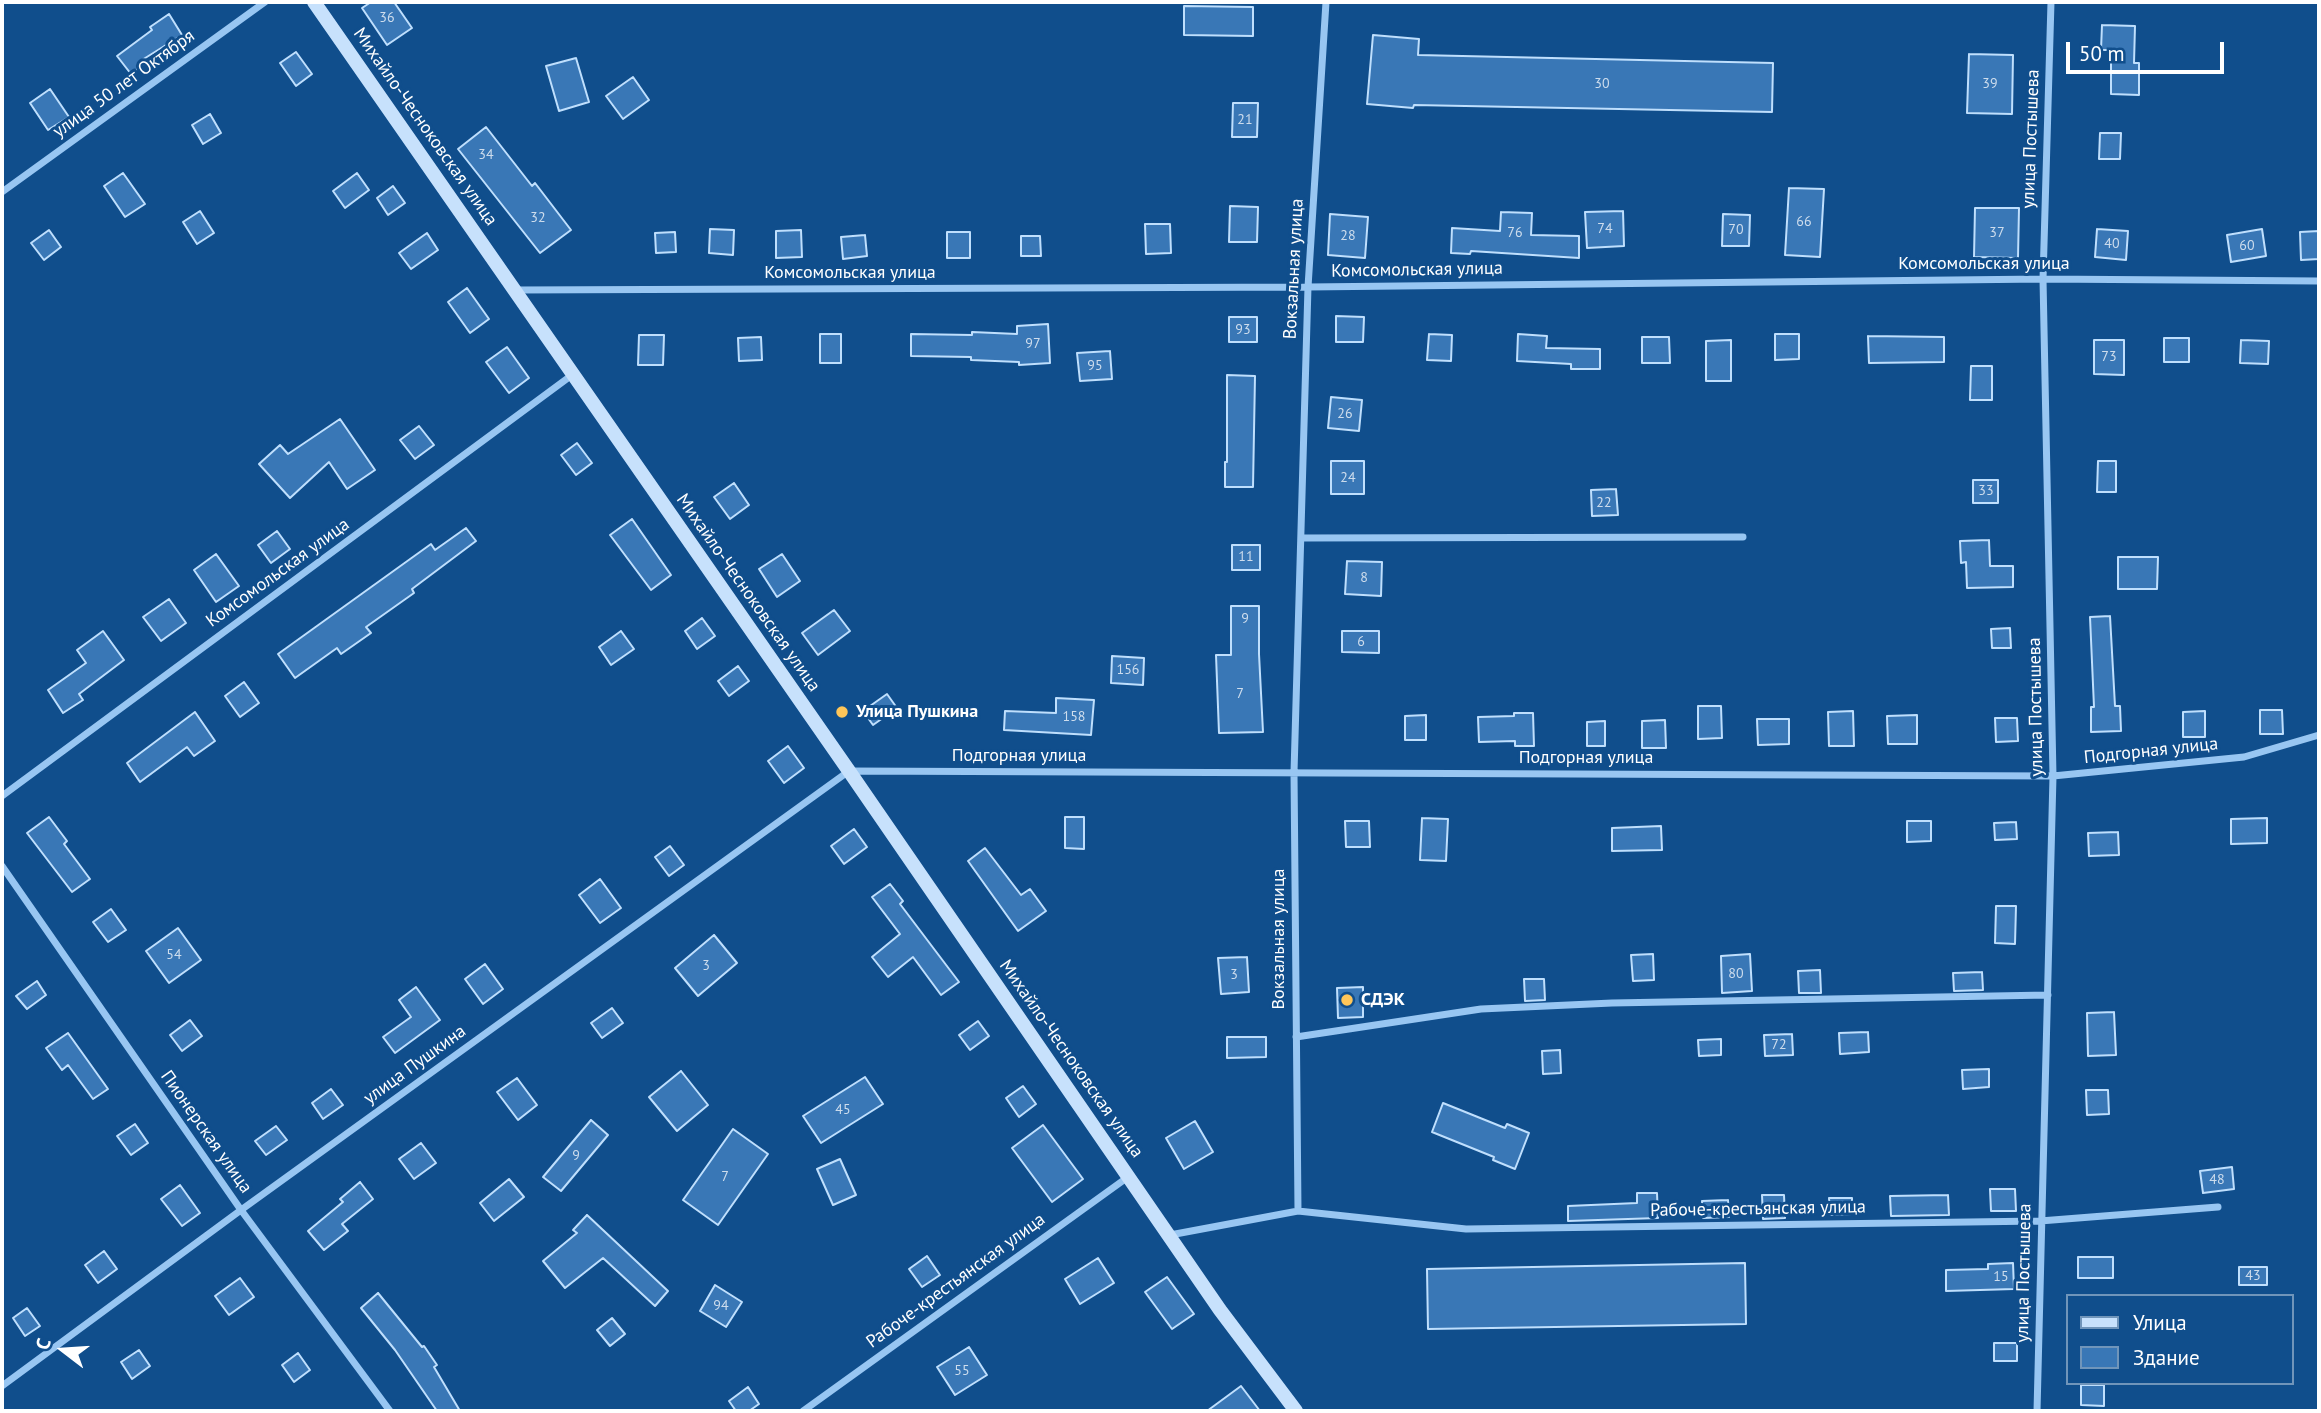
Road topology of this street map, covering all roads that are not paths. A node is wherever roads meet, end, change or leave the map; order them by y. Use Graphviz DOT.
graph roads {
  1 [pos="265,2"];
  2 [pos="314,2"];
  3 [pos="1326,2"];
  4 [pos="2051,2"];
  5 [pos="2,192"];
  6 [pos="2043,279"];
  7 [pos="2319,281"];
  8 [pos="1308,287"];
  9 [pos="516,290"];
  10 [pos="572,375"];
  11 [pos="1743,537"];
  12 [pos="1302,538"];
  13 [pos="2319,735"];
  14 [pos="849,771"];
  15 [pos="1294,772"];
  16 [pos="2053,776"];
  17 [pos="2,796"];
  18 [pos="2,866"];
  19 [pos="2048,995"];
  20 [pos="1296,1037"];
  21 [pos="1128,1177"];
  22 [pos="2218,1207"];
  23 [pos="241,1210"];
  24 [pos="1297,1210"];
  25 [pos="2040,1222"];
  26 [pos="1170,1235"];
  27 [pos="2,1386"];
  28 [pos="390,1411"];
  29 [pos="803,1411"];
  30 [pos="1296,1411"];
  31 [pos="2037,1411"];
  1 -- 5 [label="street, улица 50 лет Октября"];
  2 -- 9 [label="main road, Михайло-Чесноковская улица"];
  3 -- 8 [label="street, Вокзальная улица"];
  4 -- 6 [label="street, улица Постышева"];
  6 -- 7 [label="street, Комсомольская улица"];
  6 -- 8 [label="street, Комсомольская улица"];
  6 -- 16 [label="street, улица Постышева"];
  8 -- 9 [label="street, Комсомольская улица"];
  8 -- 12 [label="street, Вокзальная улица"];
  9 -- 10 [label="main road, Михайло-Чесноковская улица"];
  10 -- 14 [label="main road, Михайло-Чесноковская улица"];
  10 -- 17 [label="street, Комсомольская улица"];
  11 -- 12 [label="street"];
  12 -- 15 [label="street, Вокзальная улица"];
  13 -- 16 [label="street, Подгорная улица"];
  14 -- 15 [label="street, Подгорная улица"];
  14 -- 21 [label="main road, Михайло-Чесноковская улица"];
  14 -- 23 [label="street, улица Пушкина"];
  15 -- 16 [label="street, Подгорная улица"];
  15 -- 20 [label="street, Вокзальная улица"];
  16 -- 19 [label="street, улица Постышева"];
  18 -- 23 [label="street, Пионерская улица"];
  19 -- 20 [label="street"];
  19 -- 25 [label="street, улица Постышева"];
  20 -- 24 [label="street, Вокзальная улица"];
  21 -- 26 [label="main road, Михайло-Чесноковская улица"];
  21 -- 29 [label="street, Рабоче-крестьянская улица"];
  22 -- 25 [label="street, Рабоче-крестьянская улица"];
  23 -- 27 [label="street, улица Пушкина"];
  23 -- 28 [label="street, Пионерская улица"];
  24 -- 25 [label="street, Рабоче-крестьянская улица"];
  24 -- 26 [label="street"];
  25 -- 31 [label="street, улица Постышева"];
  26 -- 30 [label="main road, Михайло-Чесноковская улица"];
}
